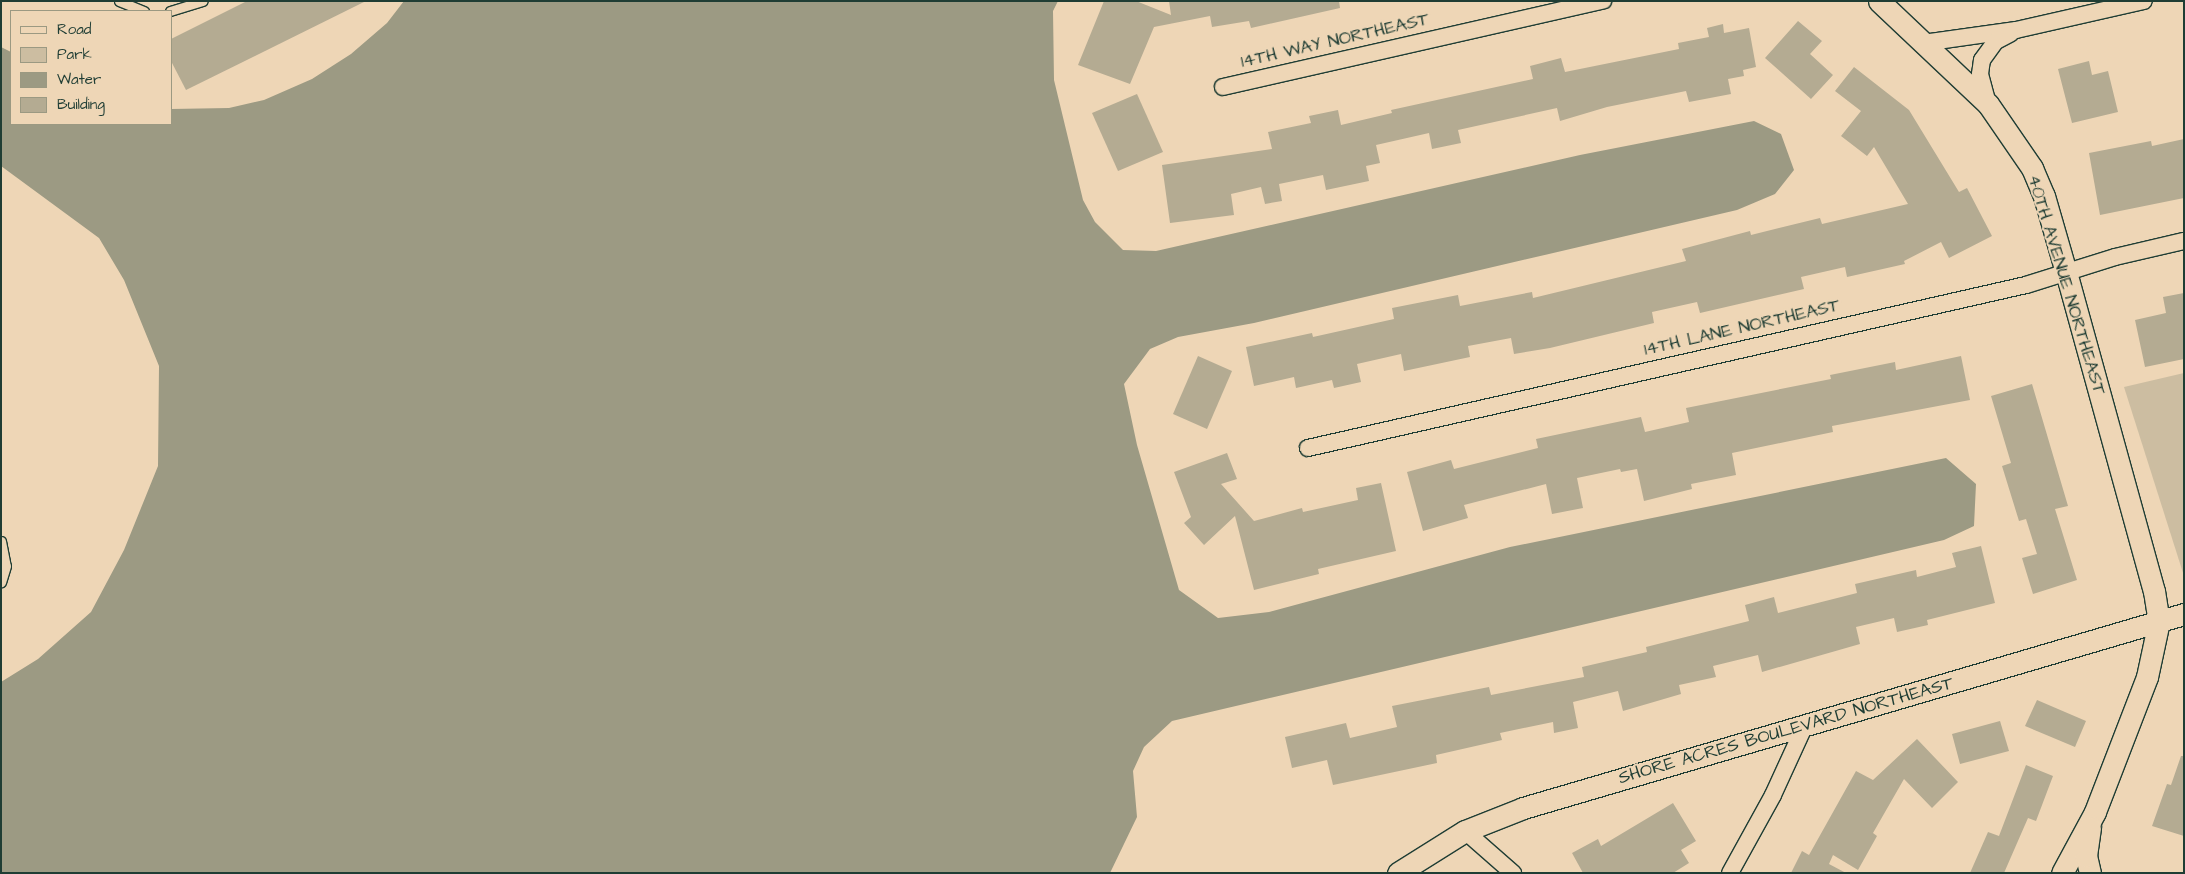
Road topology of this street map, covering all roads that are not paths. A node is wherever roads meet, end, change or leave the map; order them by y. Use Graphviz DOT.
graph roads {
  1 [pos="119,1"];
  2 [pos="202,1"];
  3 [pos="1604,1"];
  4 [pos="1879,1"];
  5 [pos="2144,1"];
  6 [pos="142,10"];
  7 [pos="172,10"];
  8 [pos="2016,30"];
  9 [pos="1923,43"];
  10 [pos="1223,87"];
  11 [pos="1988,104"];
  12 [pos="2184,242"];
  13 [pos="2066,272"];
  14 [pos="1308,448"];
  15 [pos="1,541"];
  16 [pos="1,582"];
  17 [pos="2184,614"];
  18 [pos="2159,621"];
  19 [pos="1805,726"];
  20 [pos="2095,812"];
  21 [pos="1464,831"];
  22 [pos="1398,873"];
  23 [pos="1513,873"];
  24 [pos="1730,873"];
  25 [pos="2062,873"];
  26 [pos="2090,873"];
  1 -- 6 [label="lane"];
  2 -- 7 [label="lane"];
  3 -- 10 [label="street, 14TH WAY NORTHEAST"];
  4 -- 9 [label="street, 40TH AVENUE NORTHEAST"];
  5 -- 8 [label="street"];
  8 -- 9 [label="street"];
  8 -- 11 [label="street"];
  9 -- 11 [label="street, 40TH AVENUE NORTHEAST"];
  11 -- 13 [label="street, 40TH AVENUE NORTHEAST"];
  12 -- 13 [label="street, 14TH LANE NORTHEAST"];
  13 -- 14 [label="street, 14TH LANE NORTHEAST"];
  13 -- 18 [label="street, 40TH AVENUE NORTHEAST"];
  15 -- 16 [label="lane"];
  17 -- 18 [label="street, SHORE ACRES BOULEVARD NORTHEAST"];
  18 -- 19 [label="street, SHORE ACRES BOULEVARD NORTHEAST"];
  18 -- 20 [label="street"];
  19 -- 21 [label="street, SHORE ACRES BOULEVARD NORTHEAST"];
  19 -- 24 [label="street"];
  20 -- 25 [label="street"];
  20 -- 26 [label="street"];
  21 -- 22 [label="street, SHORE ACRES BOULEVARD NORTHEAST"];
  21 -- 23 [label="street"];
}
